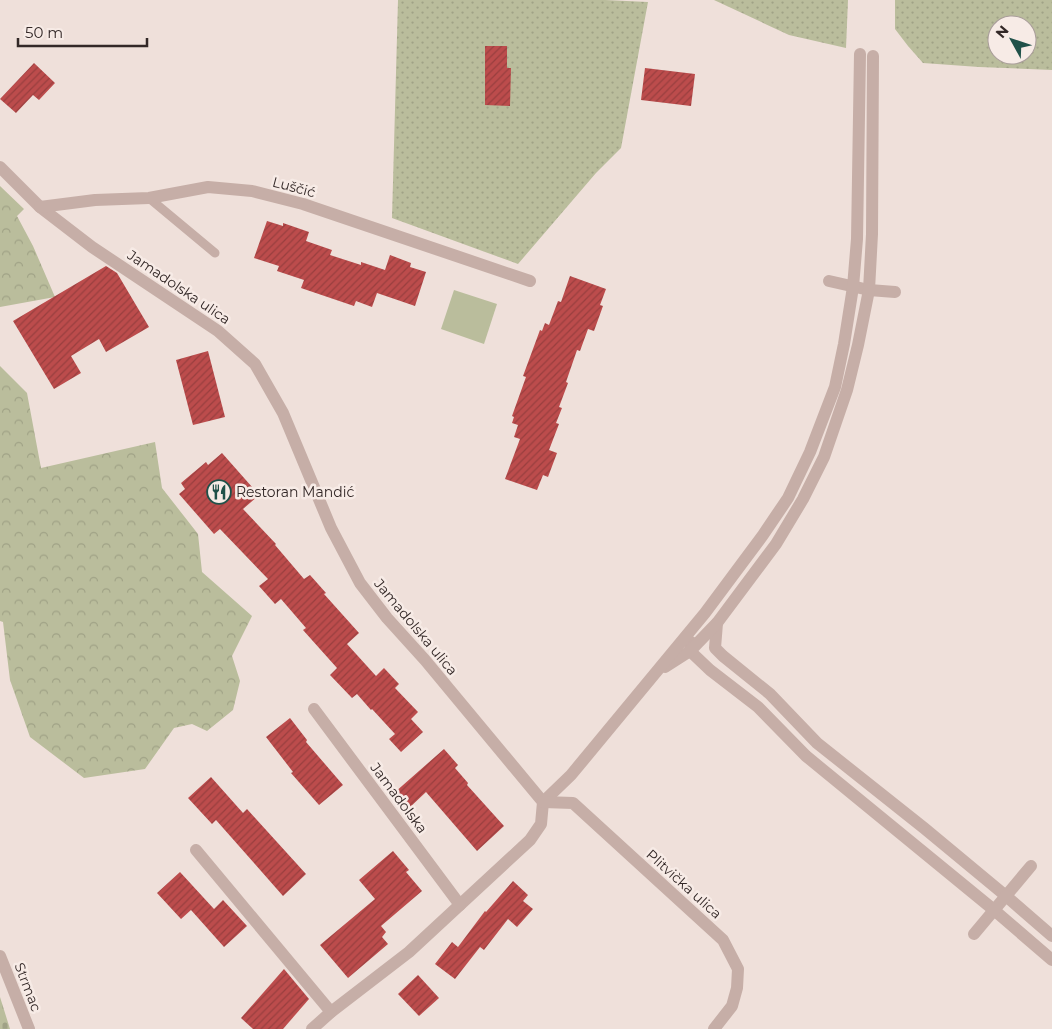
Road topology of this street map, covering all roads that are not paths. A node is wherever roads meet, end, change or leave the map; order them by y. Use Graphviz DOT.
graph roads {
  1 [pos="860,54"];
  2 [pos="873,56"];
  3 [pos="0,167"];
  4 [pos="148,198"];
  5 [pos="40,207"];
  6 [pos="215,253"];
  7 [pos="530,281"];
  8 [pos="828,281"];
  9 [pos="853,287"];
  10 [pos="869,290"];
  11 [pos="895,292"];
  12 [pos="717,623"];
  13 [pos="691,629"];
  14 [pos="715,648"];
  15 [pos="690,651"];
  16 [pos="656,672"];
  17 [pos="314,709"];
  18 [pos="544,802"];
  19 [pos="196,850"];
  20 [pos="1031,866"];
  21 [pos="1006,896"];
  22 [pos="460,905"];
  23 [pos="994,910"];
  24 [pos="974,934"];
  25 [pos="1052,936"];
  26 [pos="0,956"];
  27 [pos="1052,960"];
  28 [pos="331,1012"];
  29 [pos="29,1029"];
  30 [pos="312,1029"];
  31 [pos="714,1029"];
  1 -- 9 [label="street"];
  2 -- 10 [label="street"];
  3 -- 5 [label="street, Jamadolska ulica"];
  4 -- 5 [label="street, Luščić"];
  4 -- 6 [label="lane"];
  4 -- 7 [label="street, Luščić"];
  5 -- 18 [label="street, Jamadolska ulica"];
  8 -- 9 [label="street"];
  9 -- 10 [label="street"];
  9 -- 13 [label="street"];
  10 -- 11 [label="street"];
  10 -- 12 [label="street"];
  12 -- 14 [label="street"];
  12 -- 15 [label="street"];
  13 -- 15 [label="street"];
  13 -- 16 [label="street"];
  14 -- 15 [label="street"];
  14 -- 21 [label="street"];
  15 -- 16 [label="street"];
  15 -- 23 [label="street"];
  16 -- 18 [label="street"];
  17 -- 22 [label="street, Jamadolska"];
  18 -- 22 [label="street"];
  18 -- 31 [label="street, Plitvička ulica"];
  19 -- 28 [label="street"];
  20 -- 21 [label="street"];
  21 -- 23 [label="street"];
  21 -- 25 [label="street"];
  22 -- 28 [label="street"];
  23 -- 24 [label="street"];
  23 -- 27 [label="street"];
  26 -- 29 [label="street, Strmac"];
  28 -- 30 [label="street"];
}
